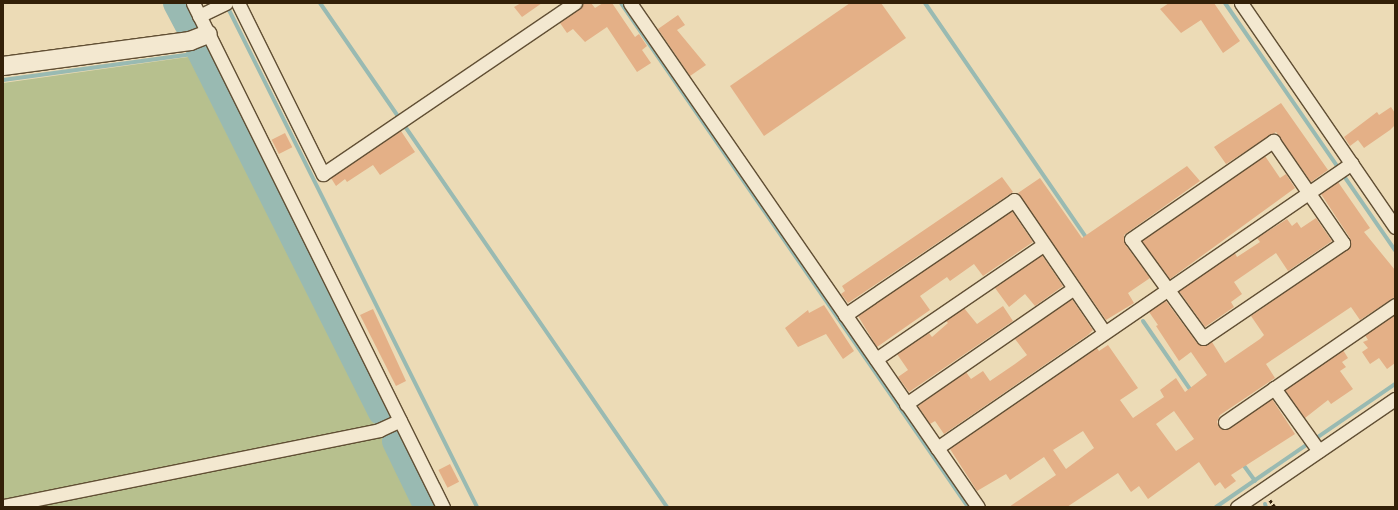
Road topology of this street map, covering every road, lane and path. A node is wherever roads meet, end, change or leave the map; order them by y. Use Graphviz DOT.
graph roads {
  1 [pos="193,3"];
  2 [pos="238,3"];
  3 [pos="575,3"];
  4 [pos="630,3"];
  5 [pos="1241,3"];
  6 [pos="223,4"];
  7 [pos="199,16"];
  8 [pos="208,34"];
  9 [pos="3,66"];
  10 [pos="1344,168"];
  11 [pos="1309,192"];
  12 [pos="1395,227"];
  13 [pos="1043,245"];
  14 [pos="1073,289"];
  15 [pos="1167,289"];
  16 [pos="1395,305"];
  17 [pos="845,315"];
  18 [pos="1104,332"];
  19 [pos="876,359"];
  20 [pos="1274,388"];
  21 [pos="1395,399"];
  22 [pos="906,404"];
  23 [pos="400,420"];
  24 [pos="1225,422"];
  25 [pos="1314,444"];
  26 [pos="937,448"];
  27 [pos="3,506"];
  28 [pos="444,507"];
  29 [pos="978,507"];
  30 [pos="1237,507"];
  1 -- 7 [label="street"];
  2 -- 3 [label="street"];
  4 -- 17 [label="street"];
  5 -- 10 [label="street"];
  6 -- 7 [label="street"];
  7 -- 8 [label="street"];
  8 -- 9 [label="street"];
  8 -- 23 [label="street"];
  10 -- 11 [label="street"];
  10 -- 12 [label="street"];
  11 -- 15 [label="street"];
  11 -- 15 [label="street"];
  11 -- 15 [label="street"];
  13 -- 14 [label="street"];
  13 -- 17 [label="street"];
  13 -- 19 [label="street"];
  14 -- 18 [label="street"];
  14 -- 22 [label="street"];
  15 -- 18 [label="street"];
  16 -- 20 [label="street"];
  17 -- 19 [label="street"];
  18 -- 26 [label="street"];
  19 -- 22 [label="street"];
  20 -- 24 [label="street"];
  20 -- 25 [label="street"];
  21 -- 25 [label="street"];
  22 -- 26 [label="street"];
  23 -- 27 [label="street"];
  23 -- 28 [label="street"];
  25 -- 30 [label="street"];
  26 -- 29 [label="street"];
}
